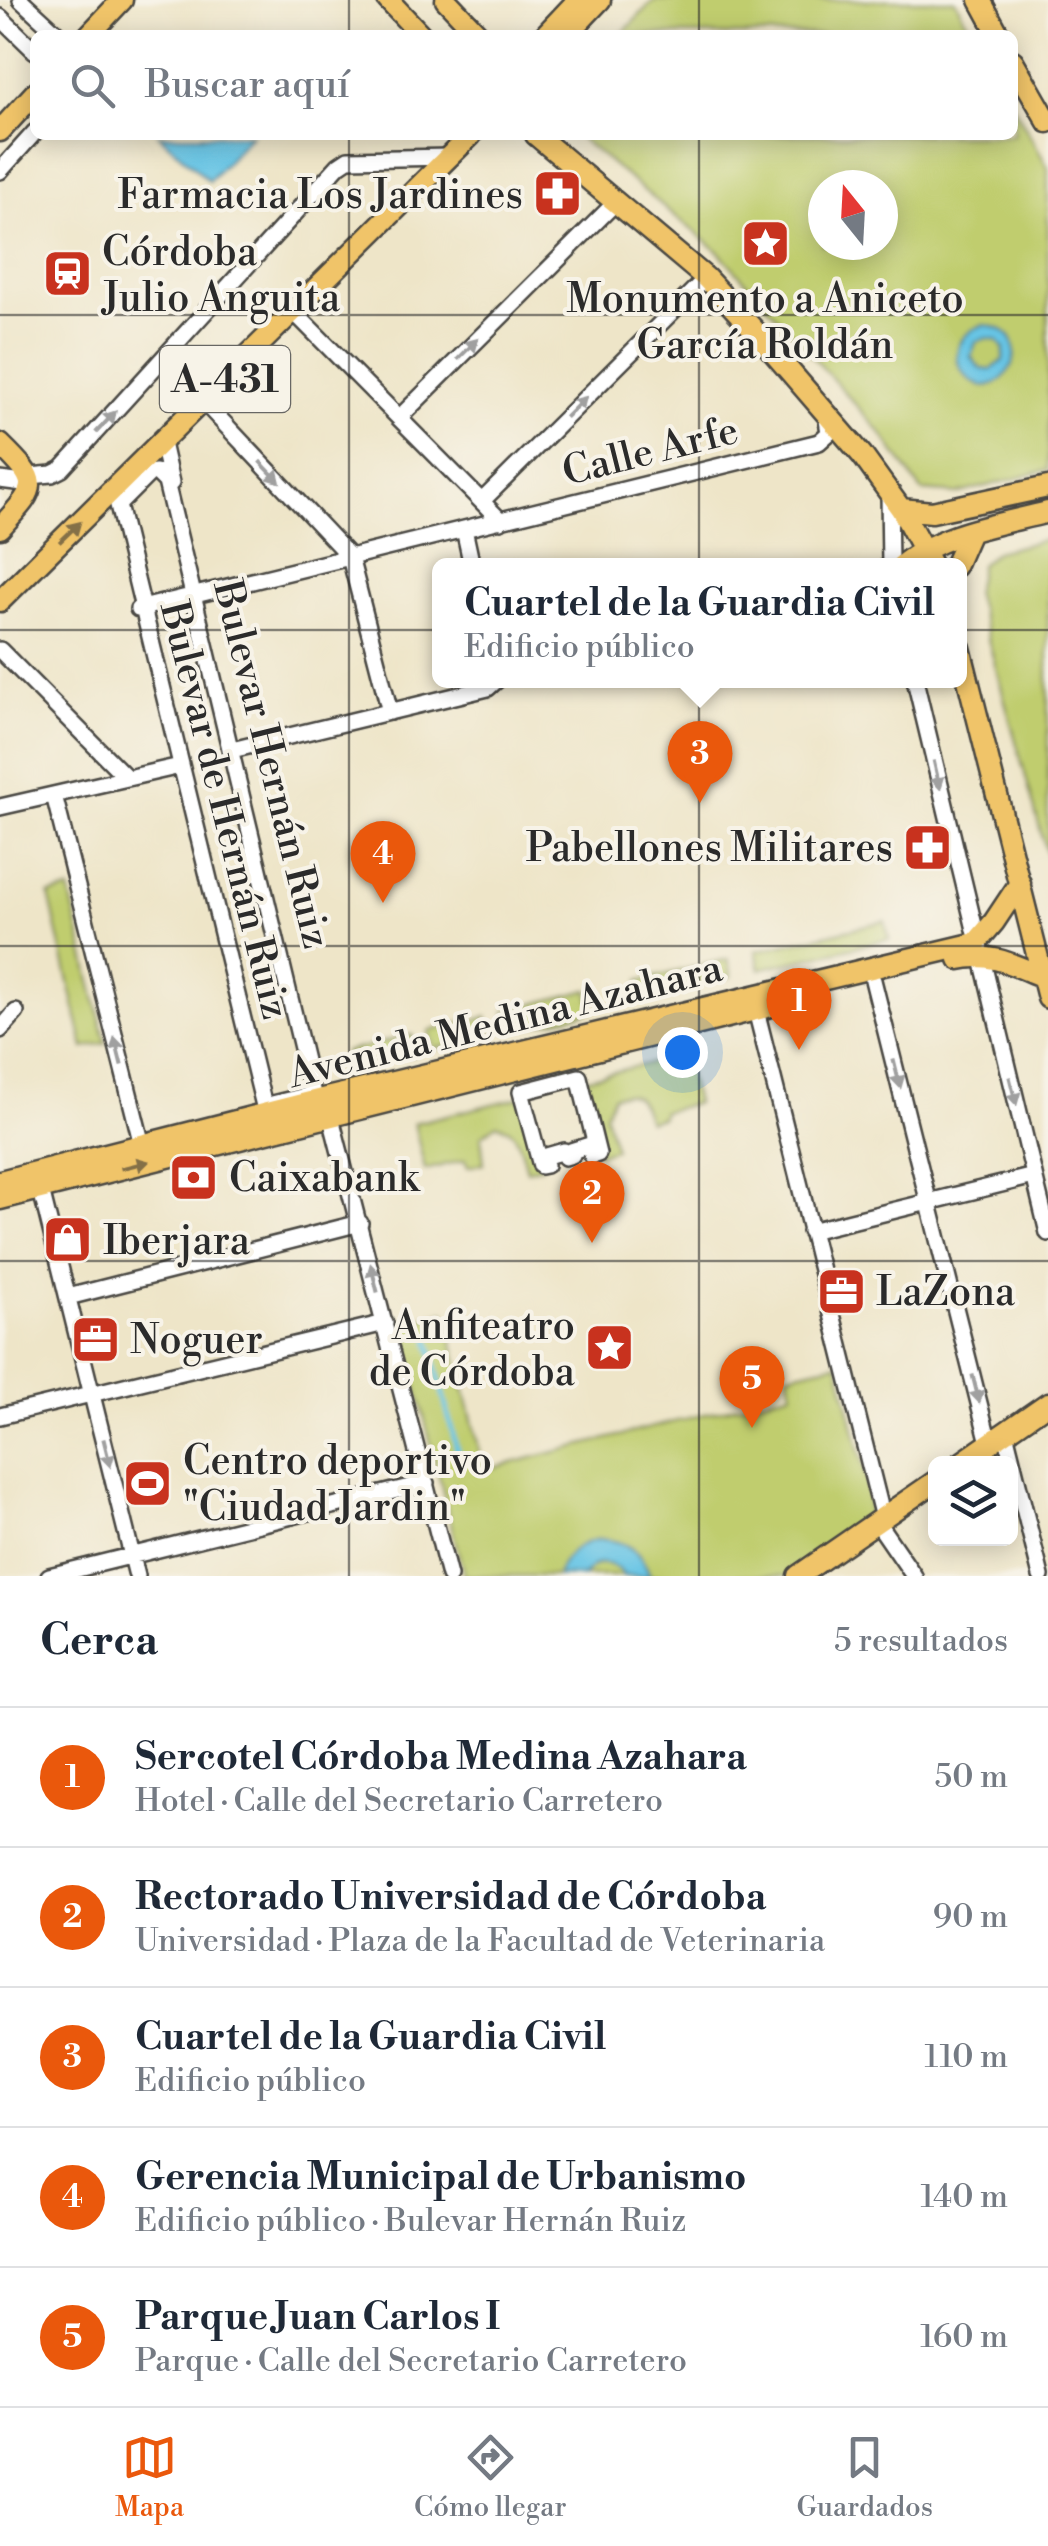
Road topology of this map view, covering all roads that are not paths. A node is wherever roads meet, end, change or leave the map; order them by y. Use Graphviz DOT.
graph roads {
  1 [pos="21,0"];
  2 [pos="122,0"];
  3 [pos="388,0"];
  4 [pos="446,0"];
  5 [pos="578,0"];
  6 [pos="600,0"];
  7 [pos="980,0"];
  8 [pos="0,17"];
  9 [pos="54,30"];
  10 [pos="93,30"];
  11 [pos="416,30"];
  12 [pos="474,30"];
  13 [pos="550,30"];
  14 [pos="572,30"];
  15 [pos="995,30"];
  16 [pos="30,46"];
  17 [pos="1018,69"];
  18 [pos="30,98"];
  19 [pos="1046,114"];
  20 [pos="0,131"];
  21 [pos="30,138"];
  22 [pos="466,140"];
  23 [pos="543,140"];
  24 [pos="449,157"];
  25 [pos="0,171"];
  26 [pos="614,203"];
  27 [pos="706,278"];
  28 [pos="292,310"];
  29 [pos="203,402"];
  30 [pos="826,413"];
  31 [pos="399,418"];
  32 [pos="162,443"];
  33 [pos="0,447"];
  34 [pos="0,480"];
  35 [pos="31,480"];
  36 [pos="1048,487"];
  37 [pos="109,495"];
  38 [pos="482,501"];
  39 [pos="895,501"];
  40 [pos="1048,512"];
  41 [pos="500,520"];
  42 [pos="0,528"];
  43 [pos="464,530"];
  44 [pos="970,532"];
  45 [pos="350,557"];
  46 [pos="927,557"];
  47 [pos="470,558"];
  48 [pos="891,558"];
  49 [pos="959,558"];
  50 [pos="196,595"];
  51 [pos="0,600"];
  52 [pos="140,609"];
  53 [pos="0,650"];
  54 [pos="967,675"];
  55 [pos="488,688"];
  56 [pos="917,688"];
  57 [pos="390,712"];
  58 [pos="236,749"];
  59 [pos="176,767"];
  60 [pos="126,777"];
  61 [pos="54,795"];
  62 [pos="4,801"];
  63 [pos="1020,883"];
  64 [pos="977,949"];
  65 [pos="1042,976"];
  66 [pos="873,980"];
  67 [pos="1048,998"];
  68 [pos="756,1010"];
  69 [pos="16,1012"];
  70 [pos="0,1030"];
  71 [pos="522,1096"];
  72 [pos="328,1108"];
  73 [pos="263,1125"];
  74 [pos="142,1145"];
  75 [pos="1034,1176"];
  76 [pos="38,1180"];
  77 [pos="1,1183"];
  78 [pos="929,1202"];
  79 [pos="360,1223"];
  80 [pos="810,1231"];
  81 [pos="1048,1233"];
  82 [pos="68,1296"];
  83 [pos="385,1322"];
  84 [pos="92,1392"];
  85 [pos="1048,1403"];
  86 [pos="0,1416"];
  87 [pos="997,1438"];
  88 [pos="971,1456"];
  89 [pos="426,1482"];
  90 [pos="928,1487"];
  91 [pos="880,1520"];
  92 [pos="132,1555"];
  93 [pos="1035,1575"];
  94 [pos="49,1576"];
  95 [pos="138,1576"];
  96 [pos="449,1576"];
  97 [pos="798,1576"];
  98 [pos="914,1576"];
  1 -- 9 [label="street"];
  2 -- 10 [label="main road"];
  3 -- 11 [label="main road"];
  4 -- 12 [label="main road"];
  5 -- 13 [label="main road"];
  6 -- 14 [label="main road"];
  7 -- 15 [label="main road"];
  8 -- 16 [label="street"];
  17 -- 19 [label="main road"];
  18 -- 20 [label="main road"];
  21 -- 25 [label="street"];
  22 -- 24 [label="main road, A-431"];
  23 -- 26 [label="main road"];
  24 -- 28 [label="main road, A-431"];
  35 -- 24 [label="street, one-way"];
  26 -- 27 [label="main road"];
  31 -- 26 [label="street, one-way"];
  27 -- 30 [label="main road"];
  38 -- 27 [label="street, one-way"];
  28 -- 29 [label="main road, A-431"];
  28 -- 31 [label="street"];
  29 -- 32 [label="main road, A-431"];
  29 -- 45 [label="street, one-way"];
  30 -- 39 [label="main road"];
  30 -- 41 [label="street, Calle Arfe"];
  31 -- 38 [label="street"];
  32 -- 37 [label="main road, A-431"];
  32 -- 50 [label="street, Bulevar Hernán Ruiz"];
  33 -- 35 [label="main road"];
  34 -- 35 [label="street"];
  35 -- 42 [label="main road"];
  36 -- 39 [label="main road"];
  51 -- 37 [label="main road, A-431, one-way"];
  37 -- 52 [label="street"];
  38 -- 41 [label="street"];
  38 -- 43 [label="street"];
  39 -- 46 [label="main road"];
  39 -- 48 [label="street"];
  40 -- 44 [label="main road"];
  41 -- 43 [label="street, Calle Arfe"];
  43 -- 45 [label="street, Calle Arfe"];
  43 -- 47 [label="street"];
  44 -- 46 [label="main road"];
  44 -- 49 [label="main road"];
  45 -- 50 [label="street, Calle Arfe"];
  45 -- 57 [label="street"];
  50 -- 52 [label="street, Calle Arfe"];
  50 -- 52 [label="street, Bulevar de Hernán Ruiz"];
  50 -- 52 [label="street, Bulevar de Hernán Ruiz"];
  50 -- 58 [label="street, Bulevar Hernán Ruiz"];
  52 -- 59 [label="street"];
  53 -- 60 [label="street"];
  54 -- 63 [label="main road"];
  55 -- 57 [label="street"];
  56 -- 64 [label="street, one-way"];
  57 -- 58 [label="street"];
  58 -- 72 [label="street, Bulevar Hernán Ruiz"];
  59 -- 60 [label="street"];
  59 -- 73 [label="street"];
  60 -- 61 [label="street"];
  61 -- 62 [label="street"];
  74 -- 61 [label="street, one-way"];
  63 -- 64 [label="main road"];
  63 -- 65 [label="main road"];
  64 -- 65 [label="main road"];
  64 -- 66 [label="main road, Avenida Medina Azahara"];
  64 -- 72 [label="main road, Avenida Medina Azahara"];
  64 -- 75 [label="street, one-way"];
  65 -- 67 [label="main road"];
  66 -- 68 [label="main road, Avenida Medina Azahara"];
  66 -- 78 [label="street, one-way"];
  68 -- 72 [label="main road, Avenida Medina Azahara"];
  68 -- 80 [label="street"];
  69 -- 70 [label="street"];
  71 -- 71 [label="street"];
  72 -- 73 [label="main road, Avenida Medina Azahara"];
  72 -- 79 [label="street, Bulevar Hernán Ruiz"];
  73 -- 74 [label="main road, Avenida Medina Azahara"];
  76 -- 73 [label="main road, Avenida Medina Azahara, one-way"];
  74 -- 76 [label="main road, Avenida Medina Azahara"];
  75 -- 78 [label="street"];
  75 -- 81 [label="street"];
  76 -- 77 [label="main road, Avenida Medina Azahara"];
  76 -- 82 [label="street"];
  78 -- 80 [label="street"];
  78 -- 87 [label="street, one-way"];
  79 -- 82 [label="street"];
  83 -- 79 [label="street, Bulevar Hernán Ruiz, one-way"];
  80 -- 91 [label="street"];
  82 -- 84 [label="street"];
  83 -- 84 [label="street"];
  83 -- 89 [label="street, Bulevar Hernán Ruiz"];
  84 -- 86 [label="street"];
  84 -- 92 [label="street, one-way"];
  85 -- 87 [label="main road"];
  87 -- 88 [label="main road"];
  87 -- 93 [label="street"];
  89 -- 92 [label="street"];
  89 -- 96 [label="street, Bulevar Hernán Ruiz"];
  90 -- 91 [label="main road"];
  91 -- 97 [label="main road"];
  91 -- 98 [label="street"];
  92 -- 94 [label="street"];
  92 -- 95 [label="street"];
}
